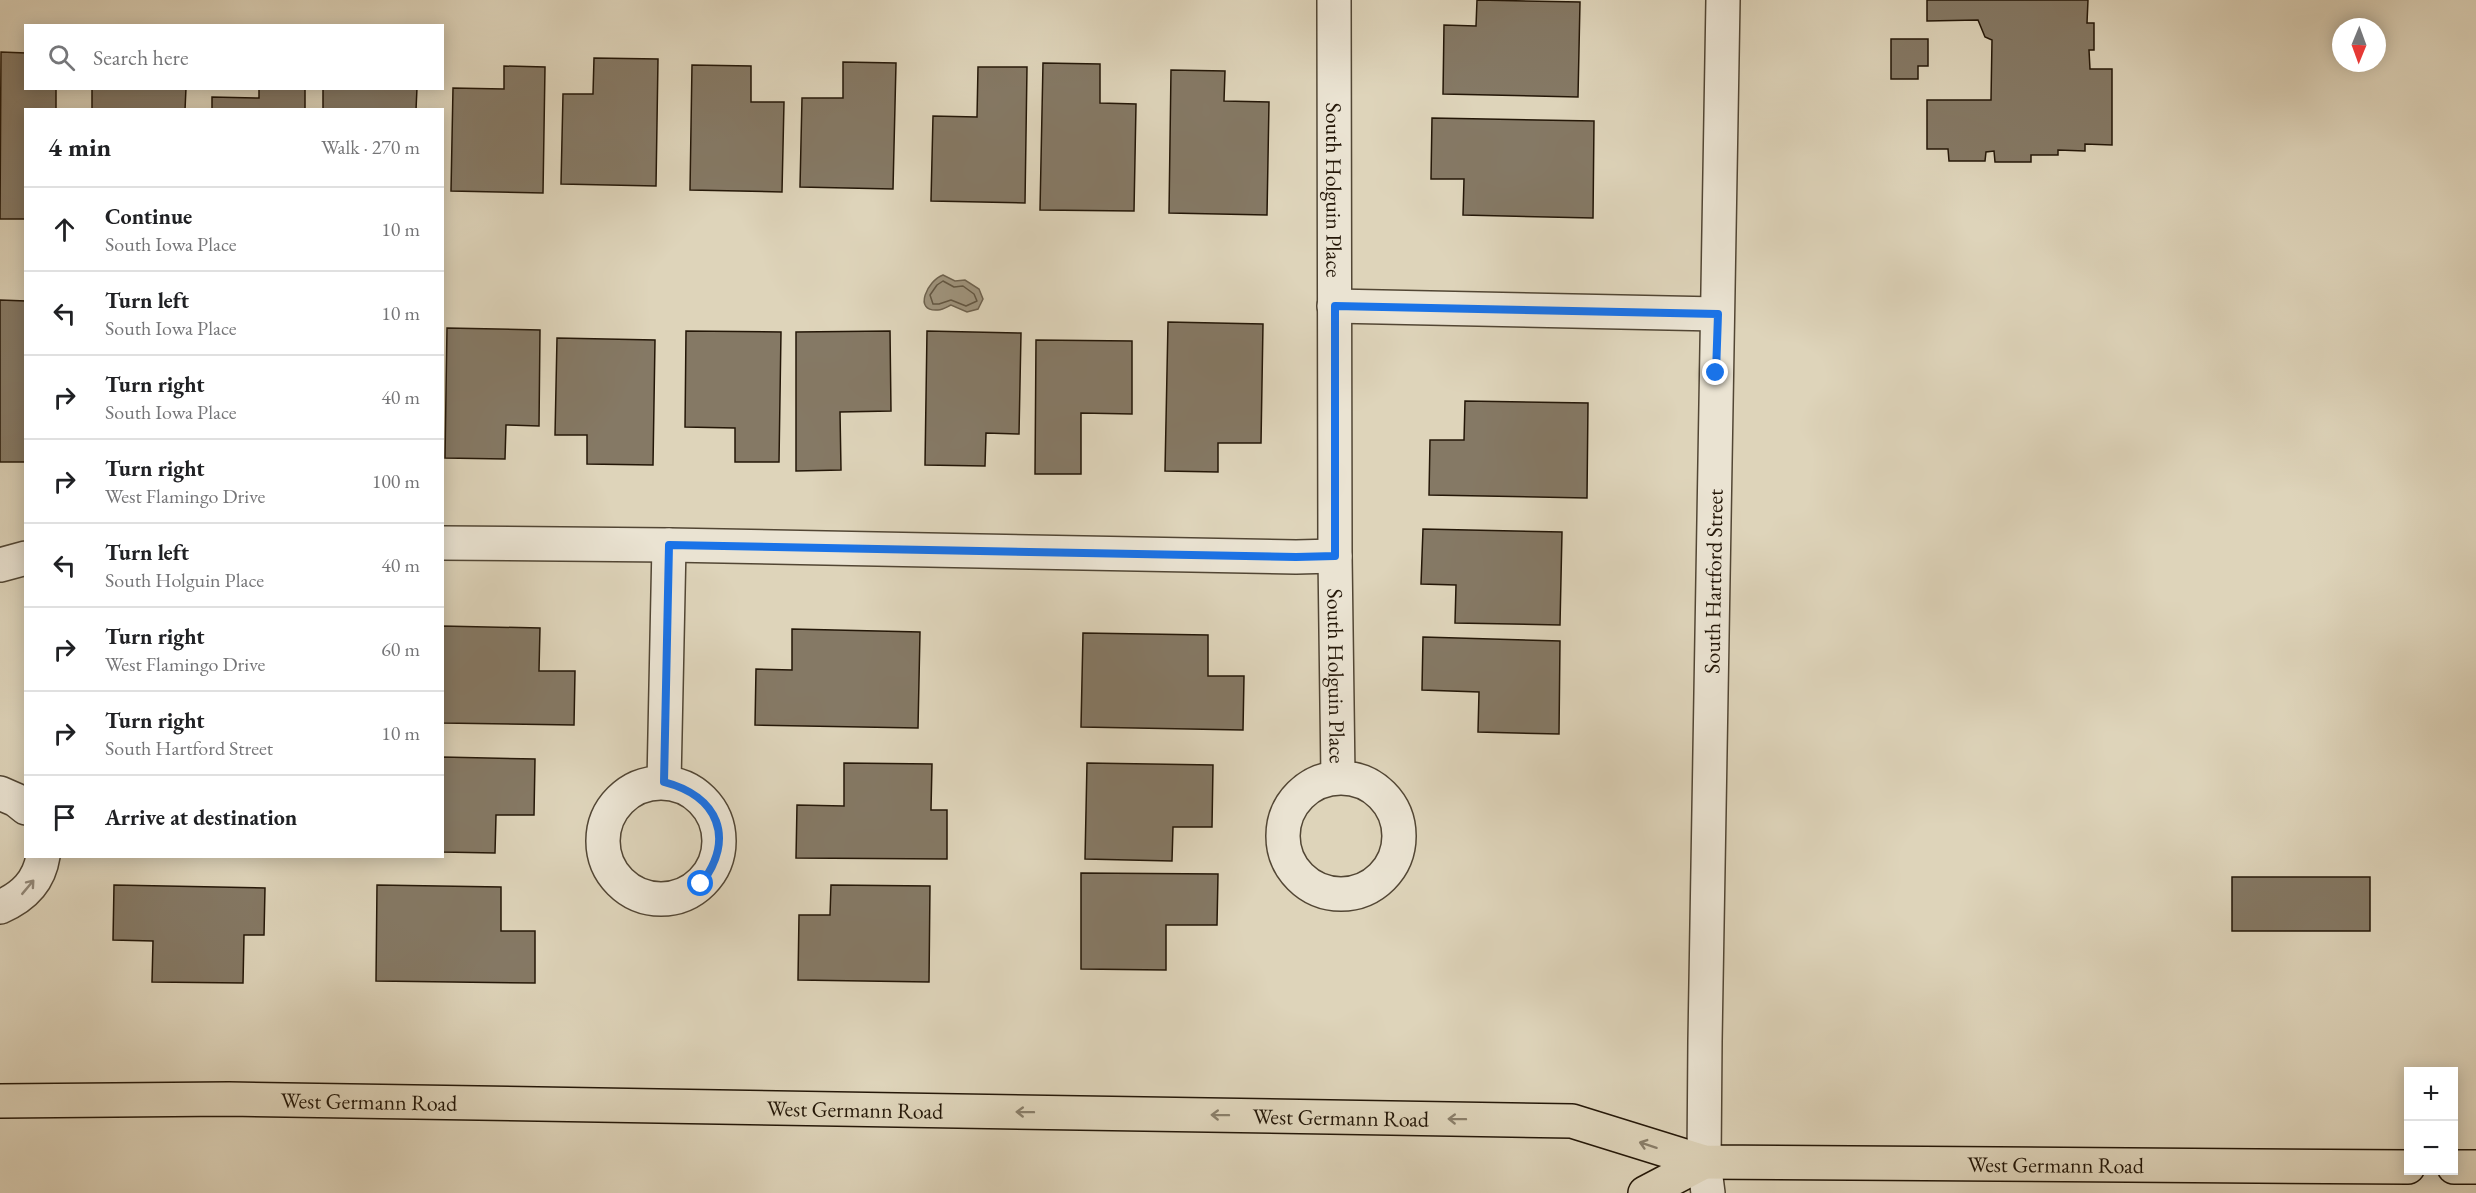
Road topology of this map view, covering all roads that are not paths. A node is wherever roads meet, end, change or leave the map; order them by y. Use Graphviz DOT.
graph roads {
  1 [pos="1334,0"];
  2 [pos="1723,0"];
  3 [pos="1335,306"];
  4 [pos="1718,314"];
  5 [pos="444,543"];
  6 [pos="669,545"];
  7 [pos="1335,556"];
  8 [pos="24,559"];
  9 [pos="0,565"];
  10 [pos="1338,777"];
  11 [pos="664,782"];
  12 [pos="0,793"];
  13 [pos="24,806"];
  14 [pos="43,858"];
  15 [pos="0,907"];
  16 [pos="0,1101"];
  17 [pos="2404,1167"];
  18 [pos="2458,1167"];
  19 [pos="2476,1167"];
  20 [pos="1706,1178"];
  21 [pos="1645,1193"];
  1 -- 3 [label="street, South Holguin Place"];
  2 -- 4 [label="street, South Hartford Street"];
  3 -- 4 [label="street"];
  3 -- 7 [label="street, South Holguin Place"];
  4 -- 20 [label="street, South Hartford Street"];
  5 -- 6 [label="street"];
  6 -- 7 [label="street"];
  6 -- 11 [label="street"];
  7 -- 10 [label="street, South Holguin Place"];
  8 -- 9 [label="street"];
  12 -- 13 [label="street"];
  15 -- 14 [label="street, one-way"];
  20 -- 16 [label="main road, West Germann Road, one-way"];
  17 -- 20 [label="main road, West Germann Road"];
  18 -- 19 [label="main road"];
  20 -- 21 [label="main road, West Germann Road"];
}
